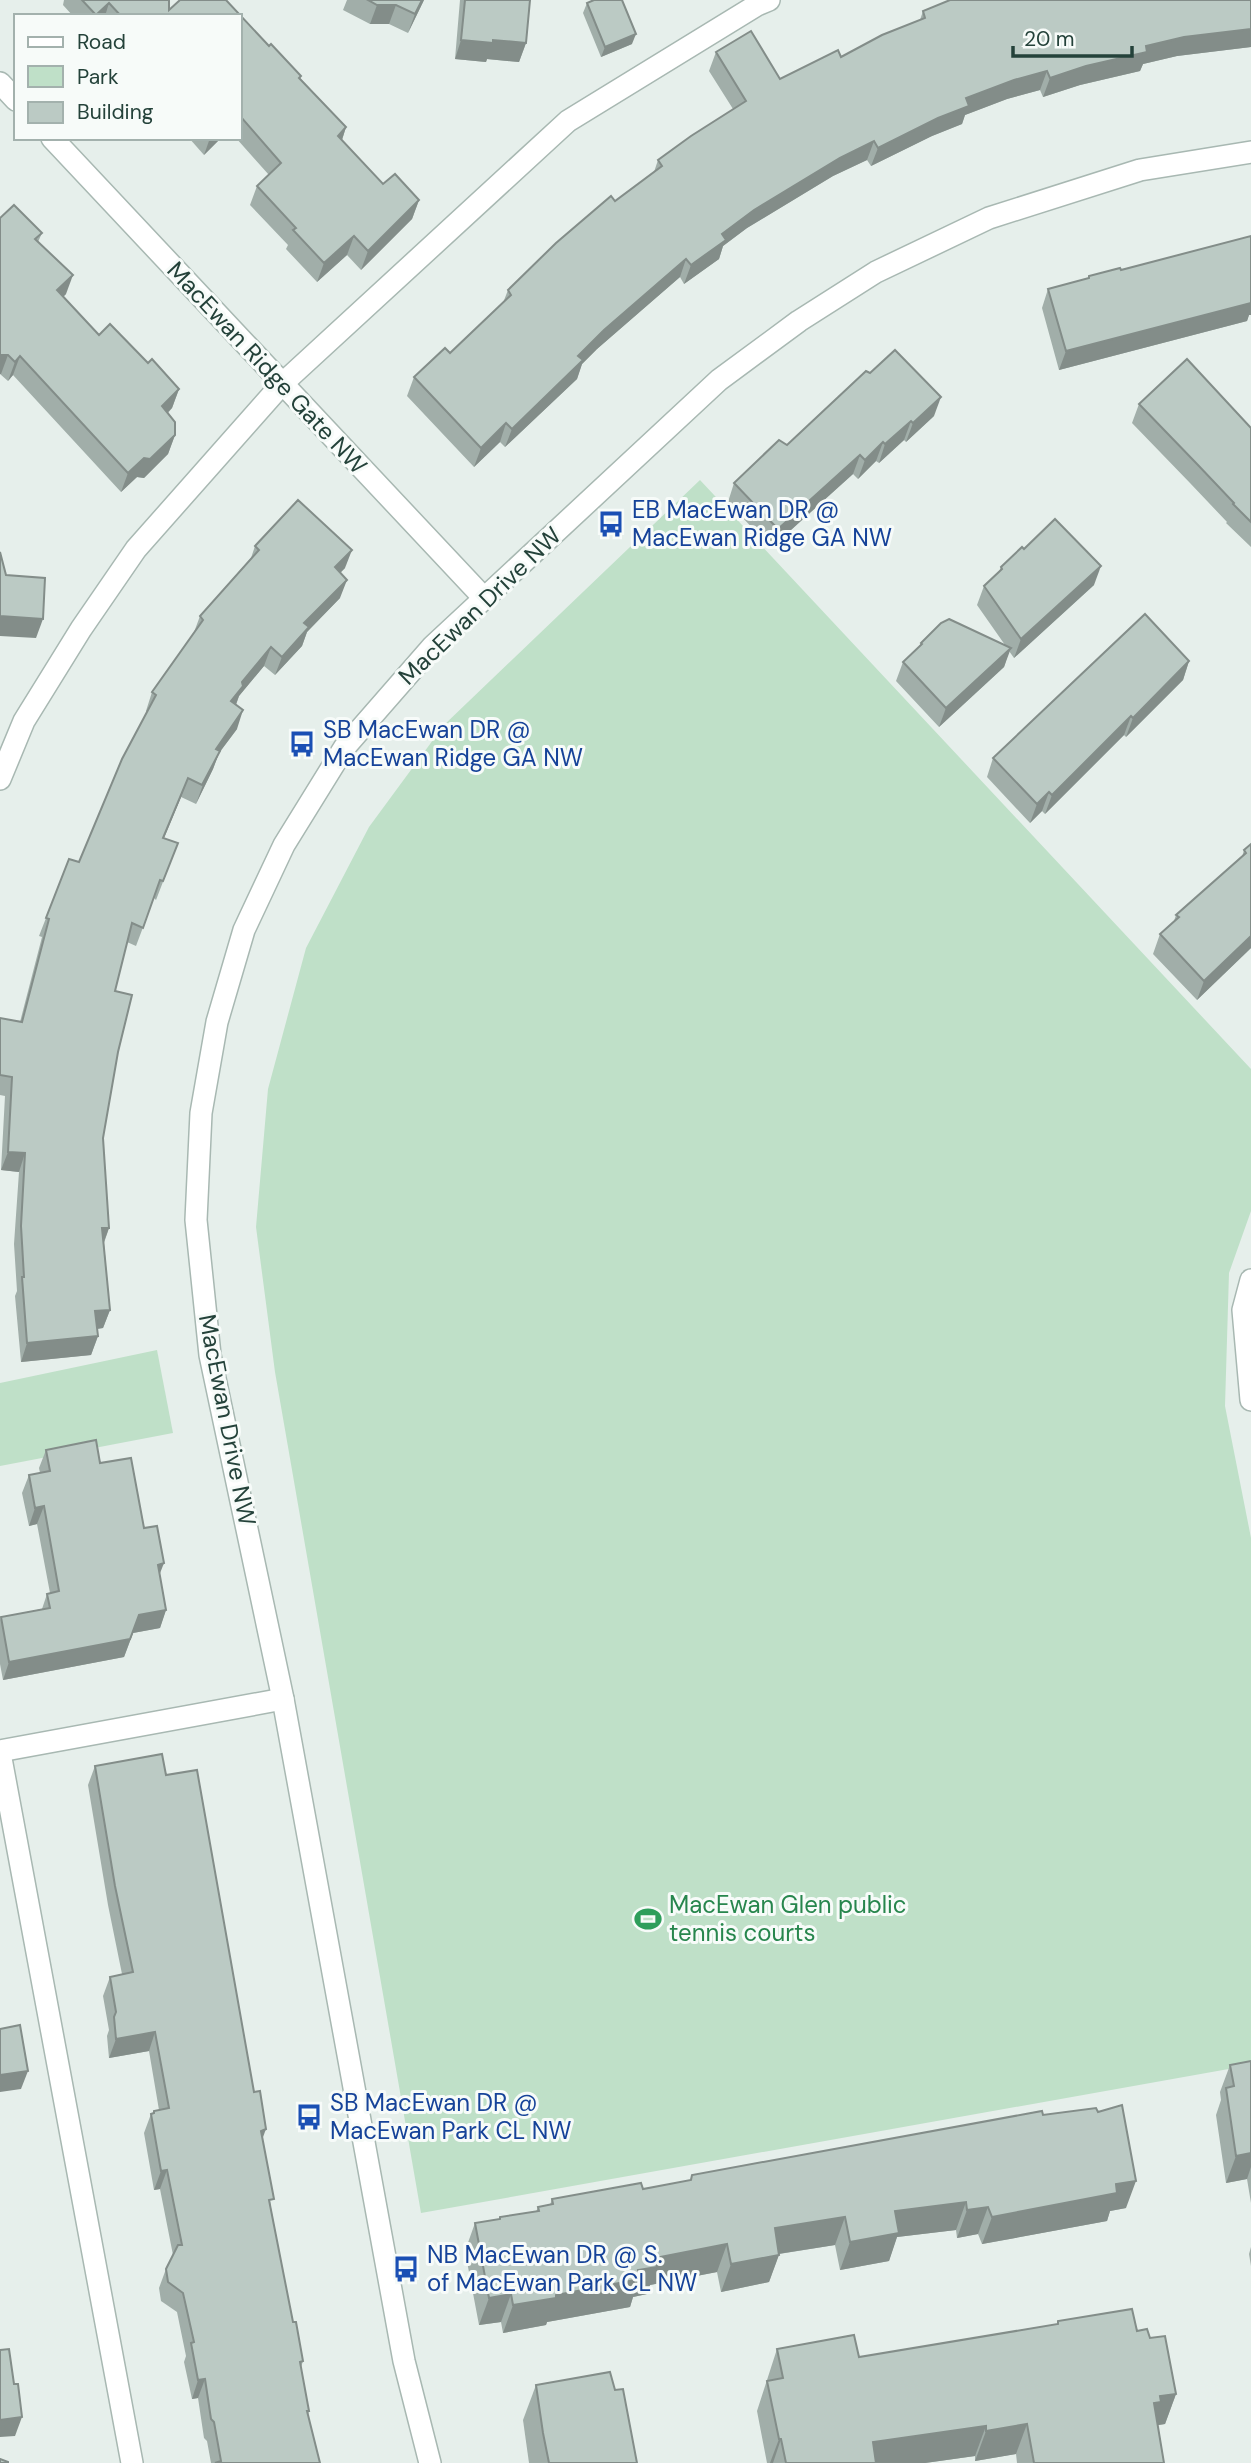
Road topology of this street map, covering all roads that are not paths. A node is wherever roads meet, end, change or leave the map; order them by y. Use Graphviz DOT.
graph roads {
  1 [pos="769,0"];
  2 [pos="0,83"];
  3 [pos="14,98"];
  4 [pos="54,140"];
  5 [pos="1251,152"];
  6 [pos="282,384"];
  7 [pos="483,597"];
  8 [pos="0,779"];
  9 [pos="1251,1280"];
  10 [pos="1251,1401"];
  11 [pos="283,1699"];
  12 [pos="0,1752"];
  13 [pos="132,2463"];
  14 [pos="430,2463"];
  1 -- 6 [label="street"];
  2 -- 3 [label="street"];
  4 -- 6 [label="street, MacEwan Ridge Gate NW"];
  5 -- 7 [label="street, MacEwan Drive NW"];
  6 -- 7 [label="street, MacEwan Ridge Gate NW"];
  6 -- 8 [label="street"];
  7 -- 11 [label="street, MacEwan Drive NW"];
  9 -- 10 [label="street"];
  11 -- 12 [label="street"];
  11 -- 14 [label="street, MacEwan Drive NW"];
  12 -- 13 [label="street"];
}
